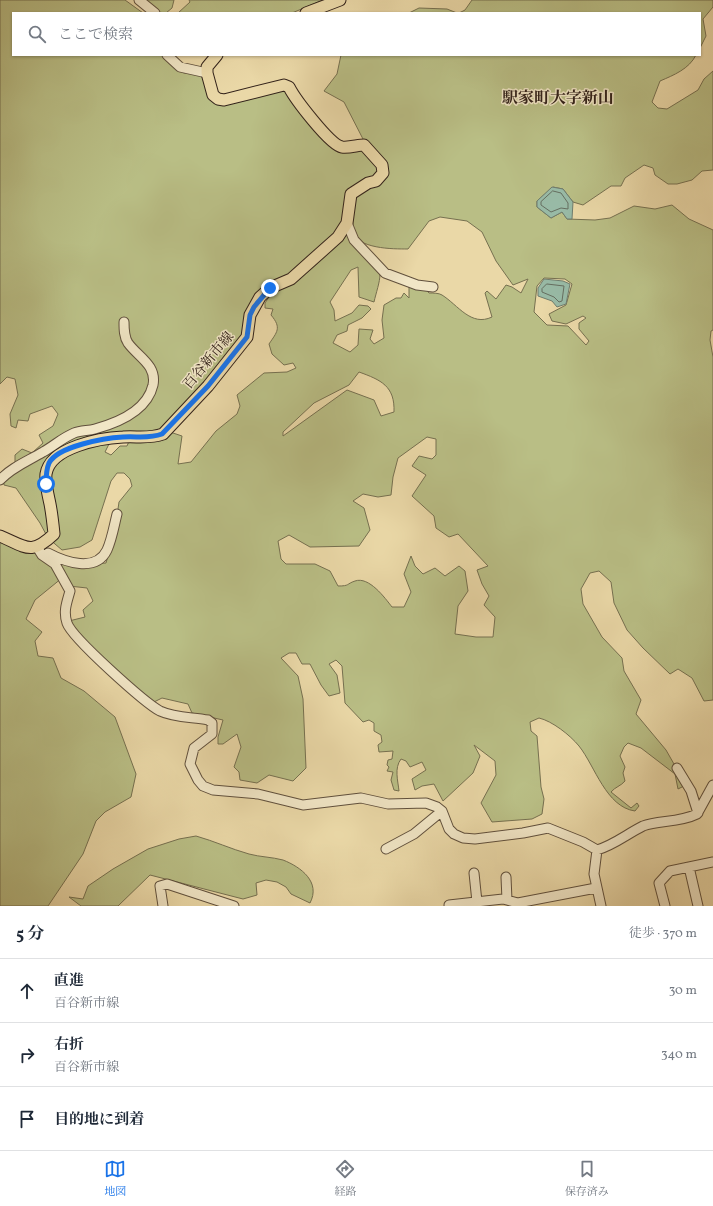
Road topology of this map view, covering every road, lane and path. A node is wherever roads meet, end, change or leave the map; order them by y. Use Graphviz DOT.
graph roads {
  1 [pos="139,0"];
  2 [pos="340,0"];
  3 [pos="154,12"];
  4 [pos="309,12"];
  5 [pos="168,56"];
  6 [pos="216,56"];
  7 [pos="207,73"];
  8 [pos="347,223"];
  9 [pos="433,287"];
  10 [pos="124,322"];
  11 [pos="0,480"];
  12 [pos="117,514"];
  13 [pos="0,536"];
  14 [pos="36,547"];
  15 [pos="677,768"];
  16 [pos="713,785"];
  17 [pos="442,811"];
  18 [pos="698,813"];
  19 [pos="386,850"];
  20 [pos="597,850"];
  21 [pos="713,862"];
  22 [pos="689,867"];
  23 [pos="474,873"];
  24 [pos="506,877"];
  25 [pos="596,888"];
  26 [pos="506,900"];
  27 [pos="477,902"];
  28 [pos="225,904"];
  29 [pos="449,905"];
  30 [pos="163,906"];
  31 [pos="234,906"];
  32 [pos="602,906"];
  33 [pos="665,906"];
  34 [pos="698,906"];
  1 -- 3 [label="street"];
  2 -- 4 [label="main road"];
  5 -- 7 [label="street"];
  6 -- 7 [label="main road"];
  7 -- 8 [label="main road, 百谷新市線"];
  8 -- 9 [label="street"];
  8 -- 14 [label="main road, 百谷新市線"];
  10 -- 11 [label="street"];
  12 -- 14 [label="street"];
  13 -- 14 [label="main road"];
  14 -- 17 [label="street"];
  15 -- 18 [label="street"];
  16 -- 18 [label="street"];
  17 -- 19 [label="street"];
  17 -- 20 [label="street"];
  18 -- 20 [label="street"];
  20 -- 25 [label="street"];
  21 -- 22 [label="street"];
  22 -- 33 [label="street"];
  22 -- 34 [label="street"];
  23 -- 27 [label="street"];
  24 -- 26 [label="street"];
  25 -- 26 [label="street"];
  25 -- 32 [label="street"];
  26 -- 27 [label="street"];
  27 -- 29 [label="street"];
  28 -- 30 [label="street"];
  28 -- 31 [label="street"];
}
